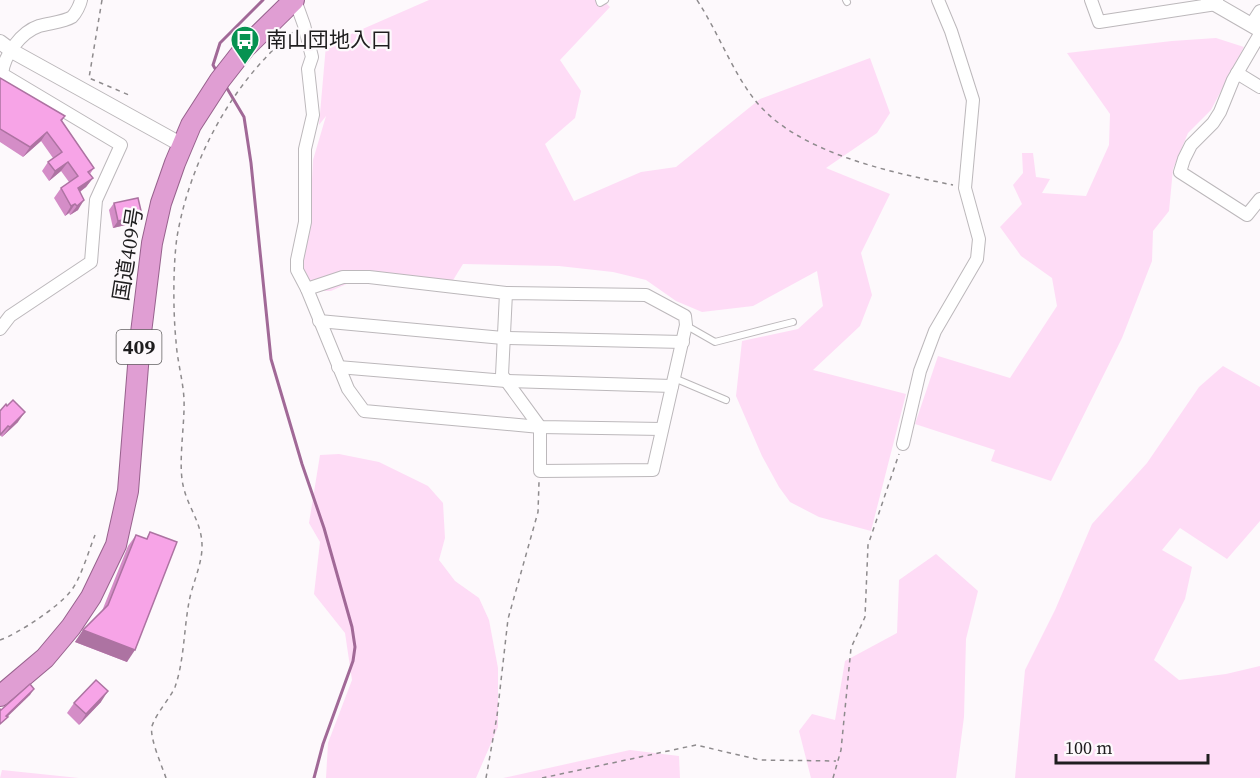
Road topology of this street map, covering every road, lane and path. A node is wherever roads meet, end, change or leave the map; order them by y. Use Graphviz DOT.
graph roads {
  1 [pos="81,0"];
  2 [pos="102,0"];
  3 [pos="295,0"];
  4 [pos="598,0"];
  5 [pos="605,0"];
  6 [pos="697,0"];
  7 [pos="938,0"];
  8 [pos="1091,0"];
  9 [pos="1214,1"];
  10 [pos="1260,11"];
  11 [pos="304,25"];
  12 [pos="1257,30"];
  13 [pos="0,42"];
  14 [pos="12,51"];
  15 [pos="1237,74"];
  16 [pos="1260,87"];
  17 [pos="129,95"];
  18 [pos="182,145"];
  19 [pos="965,188"];
  20 [pos="1260,199"];
  21 [pos="308,289"];
  22 [pos="506,292"];
  23 [pos="319,321"];
  24 [pos="793,322"];
  25 [pos="686,325"];
  26 [pos="0,329"];
  27 [pos="504,338"];
  28 [pos="683,342"];
  29 [pos="338,367"];
  30 [pos="506,381"];
  31 [pos="673,382"];
  32 [pos="726,400"];
  33 [pos="540,427"];
  34 [pos="662,429"];
  35 [pos="903,444"];
  36 [pos="540,471"];
  37 [pos="95,535"];
  38 [pos="0,640"];
  39 [pos="0,696"];
  40 [pos="837,761"];
  41 [pos="166,778"];
  42 [pos="486,778"];
  43 [pos="542,778"];
  44 [pos="833,778"];
  1 -- 14 [label="street"];
  2 -- 17 [label="path"];
  3 -- 11 [label="street"];
  3 -- 18 [label="highway, 国道409号 / 409"];
  4 -- 5 [label="lane"];
  6 -- 19 [label="path"];
  7 -- 19 [label="street"];
  8 -- 9 [label="street"];
  9 -- 12 [label="street"];
  10 -- 12 [label="street"];
  11 -- 21 [label="street"];
  11 -- 41 [label="path"];
  12 -- 15 [label="street"];
  13 -- 14 [label="street"];
  14 -- 18 [label="street"];
  14 -- 26 [label="street"];
  15 -- 16 [label="street"];
  15 -- 20 [label="street"];
  18 -- 39 [label="highway, 国道409号 / 409"];
  19 -- 35 [label="street"];
  21 -- 22 [label="street"];
  21 -- 23 [label="street"];
  22 -- 25 [label="street"];
  22 -- 27 [label="street"];
  23 -- 27 [label="street"];
  23 -- 29 [label="street"];
  24 -- 25 [label="lane"];
  25 -- 28 [label="street"];
  27 -- 28 [label="street"];
  27 -- 30 [label="street"];
  28 -- 31 [label="street"];
  29 -- 30 [label="street"];
  29 -- 33 [label="street"];
  30 -- 31 [label="street"];
  30 -- 33 [label="street"];
  31 -- 32 [label="lane"];
  31 -- 34 [label="street"];
  33 -- 34 [label="street"];
  33 -- 36 [label="street"];
  34 -- 36 [label="street"];
  35 -- 40 [label="path"];
  36 -- 42 [label="path"];
  37 -- 38 [label="path"];
  40 -- 43 [label="path"];
  40 -- 44 [label="path"];
}
